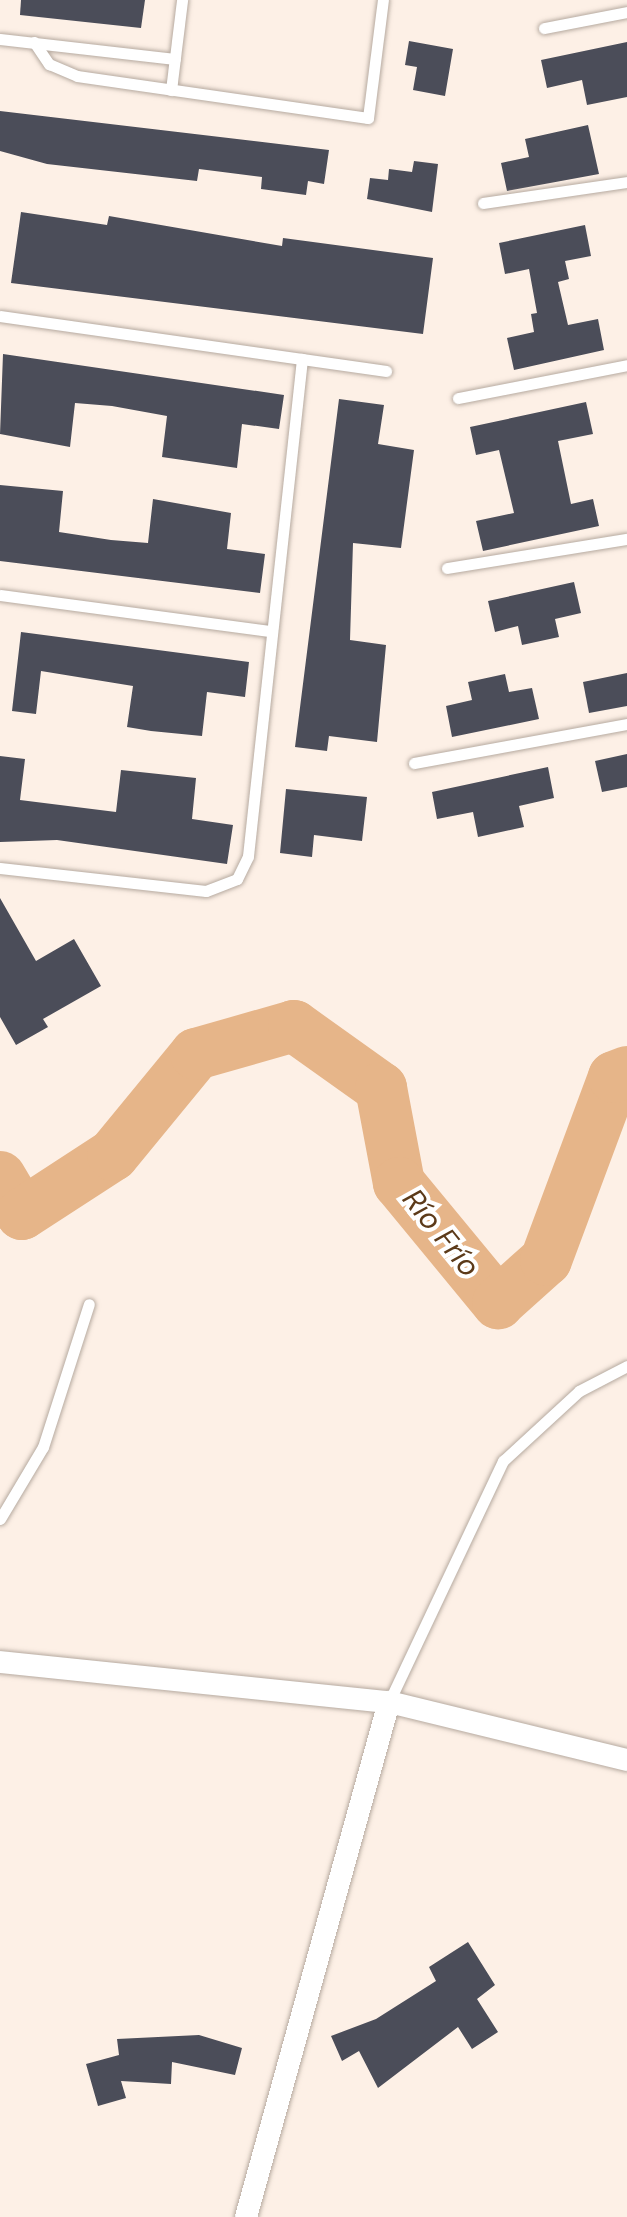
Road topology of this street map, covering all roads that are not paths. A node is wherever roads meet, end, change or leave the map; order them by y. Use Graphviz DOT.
graph roads {
  1 [pos="182,0"];
  2 [pos="383,0"];
  3 [pos="627,12"];
  4 [pos="544,28"];
  5 [pos="0,39"];
  6 [pos="34,42"];
  7 [pos="175,59"];
  8 [pos="171,90"];
  9 [pos="627,182"];
  10 [pos="483,203"];
  11 [pos="0,316"];
  12 [pos="302,359"];
  13 [pos="627,365"];
  14 [pos="386,371"];
  15 [pos="458,398"];
  16 [pos="627,539"];
  17 [pos="447,568"];
  18 [pos="0,595"];
  19 [pos="270,631"];
  20 [pos="627,724"];
  21 [pos="414,763"];
  22 [pos="0,868"];
  23 [pos="89,1304"];
  24 [pos="627,1366"];
  25 [pos="0,1519"];
  26 [pos="0,1662"];
  27 [pos="389,1702"];
  28 [pos="627,1760"];
  29 [pos="246,2217"];
  1 -- 7 [label="lane"];
  2 -- 8 [label="lane"];
  3 -- 4 [label="lane"];
  5 -- 6 [label="lane"];
  6 -- 7 [label="lane"];
  6 -- 8 [label="lane"];
  7 -- 8 [label="lane"];
  9 -- 10 [label="lane"];
  11 -- 12 [label="lane"];
  12 -- 14 [label="lane"];
  12 -- 19 [label="lane"];
  13 -- 15 [label="lane"];
  16 -- 17 [label="lane"];
  18 -- 19 [label="lane"];
  19 -- 22 [label="lane"];
  20 -- 21 [label="lane"];
  23 -- 25 [label="lane"];
  24 -- 27 [label="lane"];
  26 -- 27 [label="street"];
  27 -- 28 [label="street"];
  27 -- 29 [label="street"];
}
